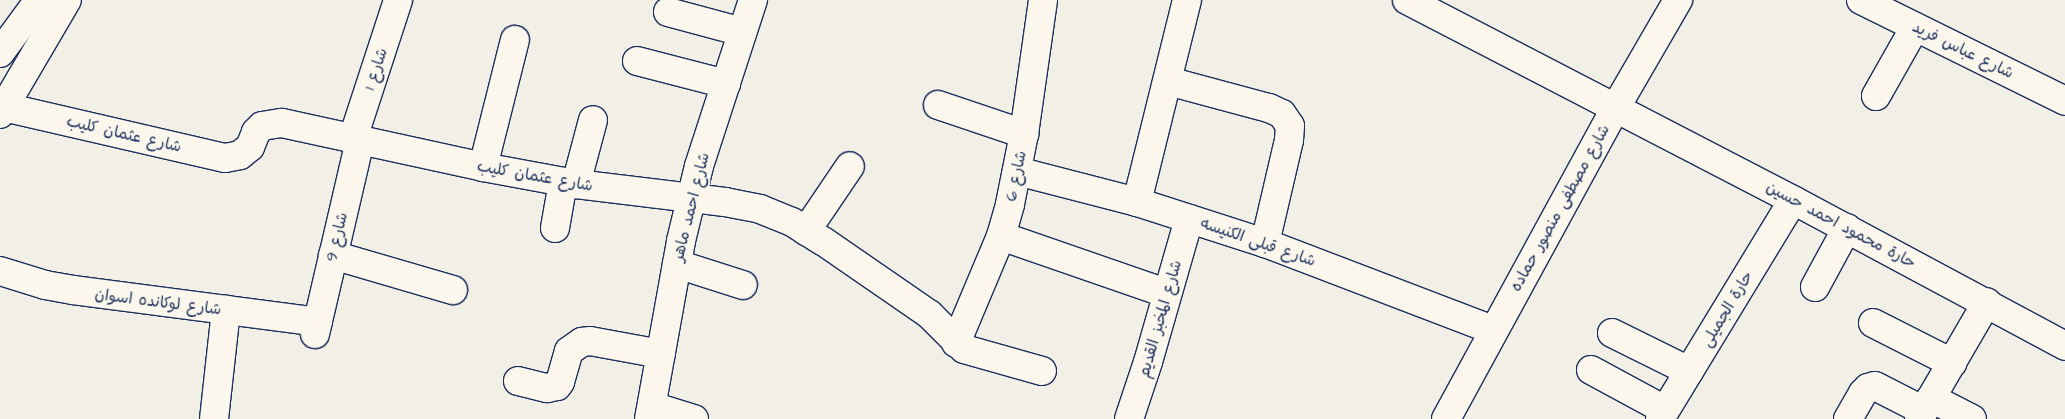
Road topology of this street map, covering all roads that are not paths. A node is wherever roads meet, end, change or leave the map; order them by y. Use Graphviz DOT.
graph roads {
  1 [pos="39,0"];
  2 [pos="67,0"];
  3 [pos="398,0"];
  4 [pos="752,0"];
  5 [pos="1043,0"];
  6 [pos="1187,0"];
  7 [pos="1407,0"];
  8 [pos="1678,0"];
  9 [pos="1861,0"];
  10 [pos="668,12"];
  11 [pos="1915,27"];
  12 [pos="742,32"];
  13 [pos="515,40"];
  14 [pos="0,53"];
  15 [pos="637,61"];
  16 [pos="1168,81"];
  17 [pos="726,84"];
  18 [pos="1876,96"];
  19 [pos="2065,101"];
  20 [pos="938,105"];
  21 [pos="1616,107"];
  22 [pos="2,111"];
  23 [pos="593,120"];
  24 [pos="1024,134"];
  25 [pos="356,139"];
  26 [pos="850,166"];
  27 [pos="483,167"];
  28 [pos="1017,171"];
  29 [pos="570,183"];
  30 [pos="691,199"];
  31 [pos="1793,200"];
  32 [pos="1137,202"];
  33 [pos="1189,219"];
  34 [pos="555,228"];
  35 [pos="1847,228"];
  36 [pos="806,231"];
  37 [pos="1001,236"];
  38 [pos="1265,243"];
  39 [pos="333,255"];
  40 [pos="677,264"];
  41 [pos="0,271"];
  42 [pos="743,285"];
  43 [pos="1815,286"];
  44 [pos="453,290"];
  45 [pos="1166,293"];
  46 [pos="1987,302"];
  47 [pos="226,310"];
  48 [pos="1873,323"];
  49 [pos="317,328"];
  50 [pos="1493,330"];
  51 [pos="1612,333"];
  52 [pos="956,343"];
  53 [pos="2065,346"];
  54 [pos="661,354"];
  55 [pos="1952,362"];
  56 [pos="1591,370"];
  57 [pos="1042,372"];
  58 [pos="1689,372"];
  59 [pos="518,381"];
  60 [pos="1925,409"];
  61 [pos="651,413"];
  62 [pos="1663,415"];
  63 [pos="214,419"];
  64 [pos="694,419"];
  65 [pos="1129,419"];
  66 [pos="1446,419"];
  67 [pos="1848,419"];
  68 [pos="1972,419"];
  1 -- 14 [label="street"];
  2 -- 22 [label="street"];
  3 -- 25 [label="street, شارع 1"];
  4 -- 12 [label="street, شارع احمد ماهر"];
  5 -- 24 [label="street, شارع 6"];
  6 -- 16 [label="street"];
  7 -- 21 [label="street, حارة محمود احمد حسين"];
  8 -- 21 [label="street, شارع مصطفى منصور حماده"];
  9 -- 11 [label="street, شارع عباس فريد"];
  10 -- 12 [label="street"];
  11 -- 18 [label="street"];
  11 -- 19 [label="street, شارع عباس فريد"];
  12 -- 17 [label="street, شارع احمد ماهر"];
  13 -- 27 [label="street"];
  15 -- 17 [label="street"];
  16 -- 32 [label="street"];
  16 -- 38 [label="street"];
  17 -- 30 [label="street, شارع احمد ماهر"];
  20 -- 24 [label="street"];
  21 -- 31 [label="street, حارة محمود احمد حسين"];
  21 -- 50 [label="street, شارع مصطفى منصور حماده"];
  22 -- 25 [label="street, شارع عثمان كليب"];
  23 -- 29 [label="street"];
  24 -- 28 [label="street, شارع 6"];
  25 -- 27 [label="street, شارع عثمان كليب"];
  25 -- 39 [label="street, شارع 9"];
  26 -- 36 [label="street"];
  27 -- 29 [label="street, شارع عثمان كليب"];
  28 -- 32 [label="street, شارع قبلى الكنيسه"];
  28 -- 37 [label="street, شارع 6"];
  29 -- 30 [label="street, شارع عثمان كليب"];
  29 -- 34 [label="street"];
  30 -- 36 [label="street, شارع عثمان كليب"];
  30 -- 40 [label="street, شارع احمد ماهر"];
  31 -- 35 [label="street, حارة محمود احمد حسين"];
  31 -- 58 [label="street, حارة الجميلى"];
  32 -- 33 [label="street, شارع قبلى الكنيسه"];
  33 -- 38 [label="street, شارع قبلى الكنيسه"];
  33 -- 45 [label="street, شارع المخبز القديم"];
  35 -- 43 [label="street"];
  35 -- 46 [label="street, حارة محمود احمد حسين"];
  36 -- 52 [label="street, شارع عثمان كليب"];
  37 -- 45 [label="street"];
  37 -- 52 [label="street, شارع 6"];
  38 -- 50 [label="street, شارع قبلى الكنيسه"];
  39 -- 44 [label="street"];
  39 -- 49 [label="street, شارع 9"];
  40 -- 42 [label="street"];
  40 -- 54 [label="street, شارع احمد ماهر"];
  41 -- 47 [label="street, شارع لوكانده اسوان"];
  45 -- 65 [label="street, شارع المخبز القديم"];
  46 -- 53 [label="street, حارة محمود احمد حسين"];
  46 -- 55 [label="street"];
  47 -- 49 [label="street, شارع لوكانده اسوان"];
  47 -- 63 [label="street"];
  48 -- 55 [label="street"];
  50 -- 66 [label="street, شارع مصطفى منصور حماده"];
  51 -- 58 [label="street"];
  52 -- 57 [label="street, شارع عثمان كليب"];
  54 -- 59 [label="street"];
  54 -- 61 [label="street, شارع احمد ماهر"];
  55 -- 60 [label="street"];
  56 -- 62 [label="street"];
  58 -- 62 [label="street, حارة الجميلى"];
  60 -- 67 [label="street"];
  60 -- 68 [label="street"];
  61 -- 64 [label="street"];
}
